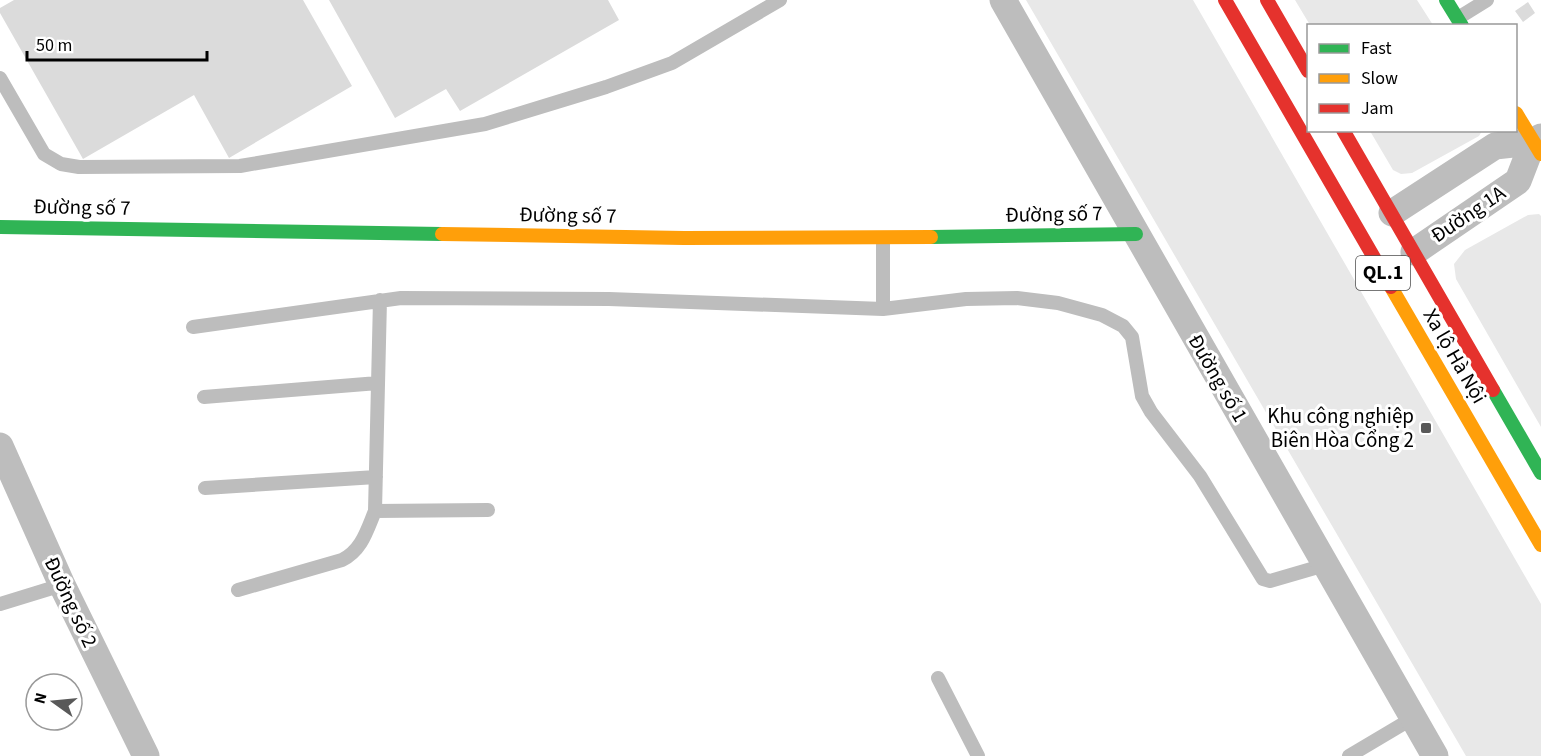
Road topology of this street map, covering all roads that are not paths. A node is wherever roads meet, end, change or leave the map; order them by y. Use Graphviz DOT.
graph roads {
  1 [pos="780,0"];
  2 [pos="1003,0"];
  3 [pos="1225,0"];
  4 [pos="1267,0"];
  5 [pos="1446,0"];
  6 [pos="1487,0"];
  7 [pos="1460,22"];
  8 [pos="1307,69"];
  9 [pos="0,78"];
  10 [pos="1517,116"];
  11 [pos="1344,132"];
  12 [pos="1538,144"];
  13 [pos="1392,213"];
  14 [pos="0,227"];
  15 [pos="1136,234"];
  16 [pos="884,238"];
  17 [pos="1414,252"];
  18 [pos="380,300"];
  19 [pos="883,309"];
  20 [pos="193,327"];
  21 [pos="378,383"];
  22 [pos="204,397"];
  23 [pos="0,446"];
  24 [pos="1541,473"];
  25 [pos="376,477"];
  26 [pos="7,482"];
  27 [pos="205,488"];
  28 [pos="488,510"];
  29 [pos="375,511"];
  30 [pos="1541,546"];
  31 [pos="1325,565"];
  32 [pos="62,585"];
  33 [pos="238,590"];
  34 [pos="0,604"];
  35 [pos="938,678"];
  36 [pos="1413,718"];
  37 [pos="146,756"];
  38 [pos="978,756"];
  39 [pos="1349,756"];
  40 [pos="1435,756"];
  1 -- 9 [label="lane"];
  2 -- 15 [label="street, Đường số 1"];
  3 -- 30 [label="main road, Xa lộ Hà Nội / QL.1"];
  4 -- 8 [label="main road"];
  5 -- 7 [label="main road"];
  6 -- 7 [label="lane"];
  10 -- 12 [label="main road"];
  11 -- 13 [label="main road, Xa lộ Hà Nội / QL.1"];
  12 -- 13 [label="street, Đường 1A"];
  12 -- 17 [label="street, Đường 1A"];
  13 -- 17 [label="main road, Xa lộ Hà Nội / QL.1"];
  14 -- 16 [label="main road, Đường số 7"];
  15 -- 16 [label="main road, Đường số 7"];
  15 -- 31 [label="street, Đường số 1"];
  16 -- 19 [label="lane"];
  17 -- 24 [label="main road, Xa lộ Hà Nội / QL.1"];
  18 -- 19 [label="lane"];
  18 -- 20 [label="lane"];
  18 -- 21 [label="lane"];
  19 -- 31 [label="lane"];
  21 -- 22 [label="lane"];
  21 -- 25 [label="lane"];
  23 -- 26 [label="street, Đường số 2"];
  25 -- 27 [label="lane"];
  25 -- 29 [label="lane"];
  26 -- 32 [label="street, Đường số 2"];
  28 -- 29 [label="lane"];
  29 -- 33 [label="lane"];
  31 -- 36 [label="street, Đường số 1"];
  32 -- 34 [label="lane"];
  32 -- 37 [label="street, Đường số 2"];
  35 -- 38 [label="lane"];
  36 -- 39 [label="lane"];
  36 -- 40 [label="street, Đường số 1"];
}
